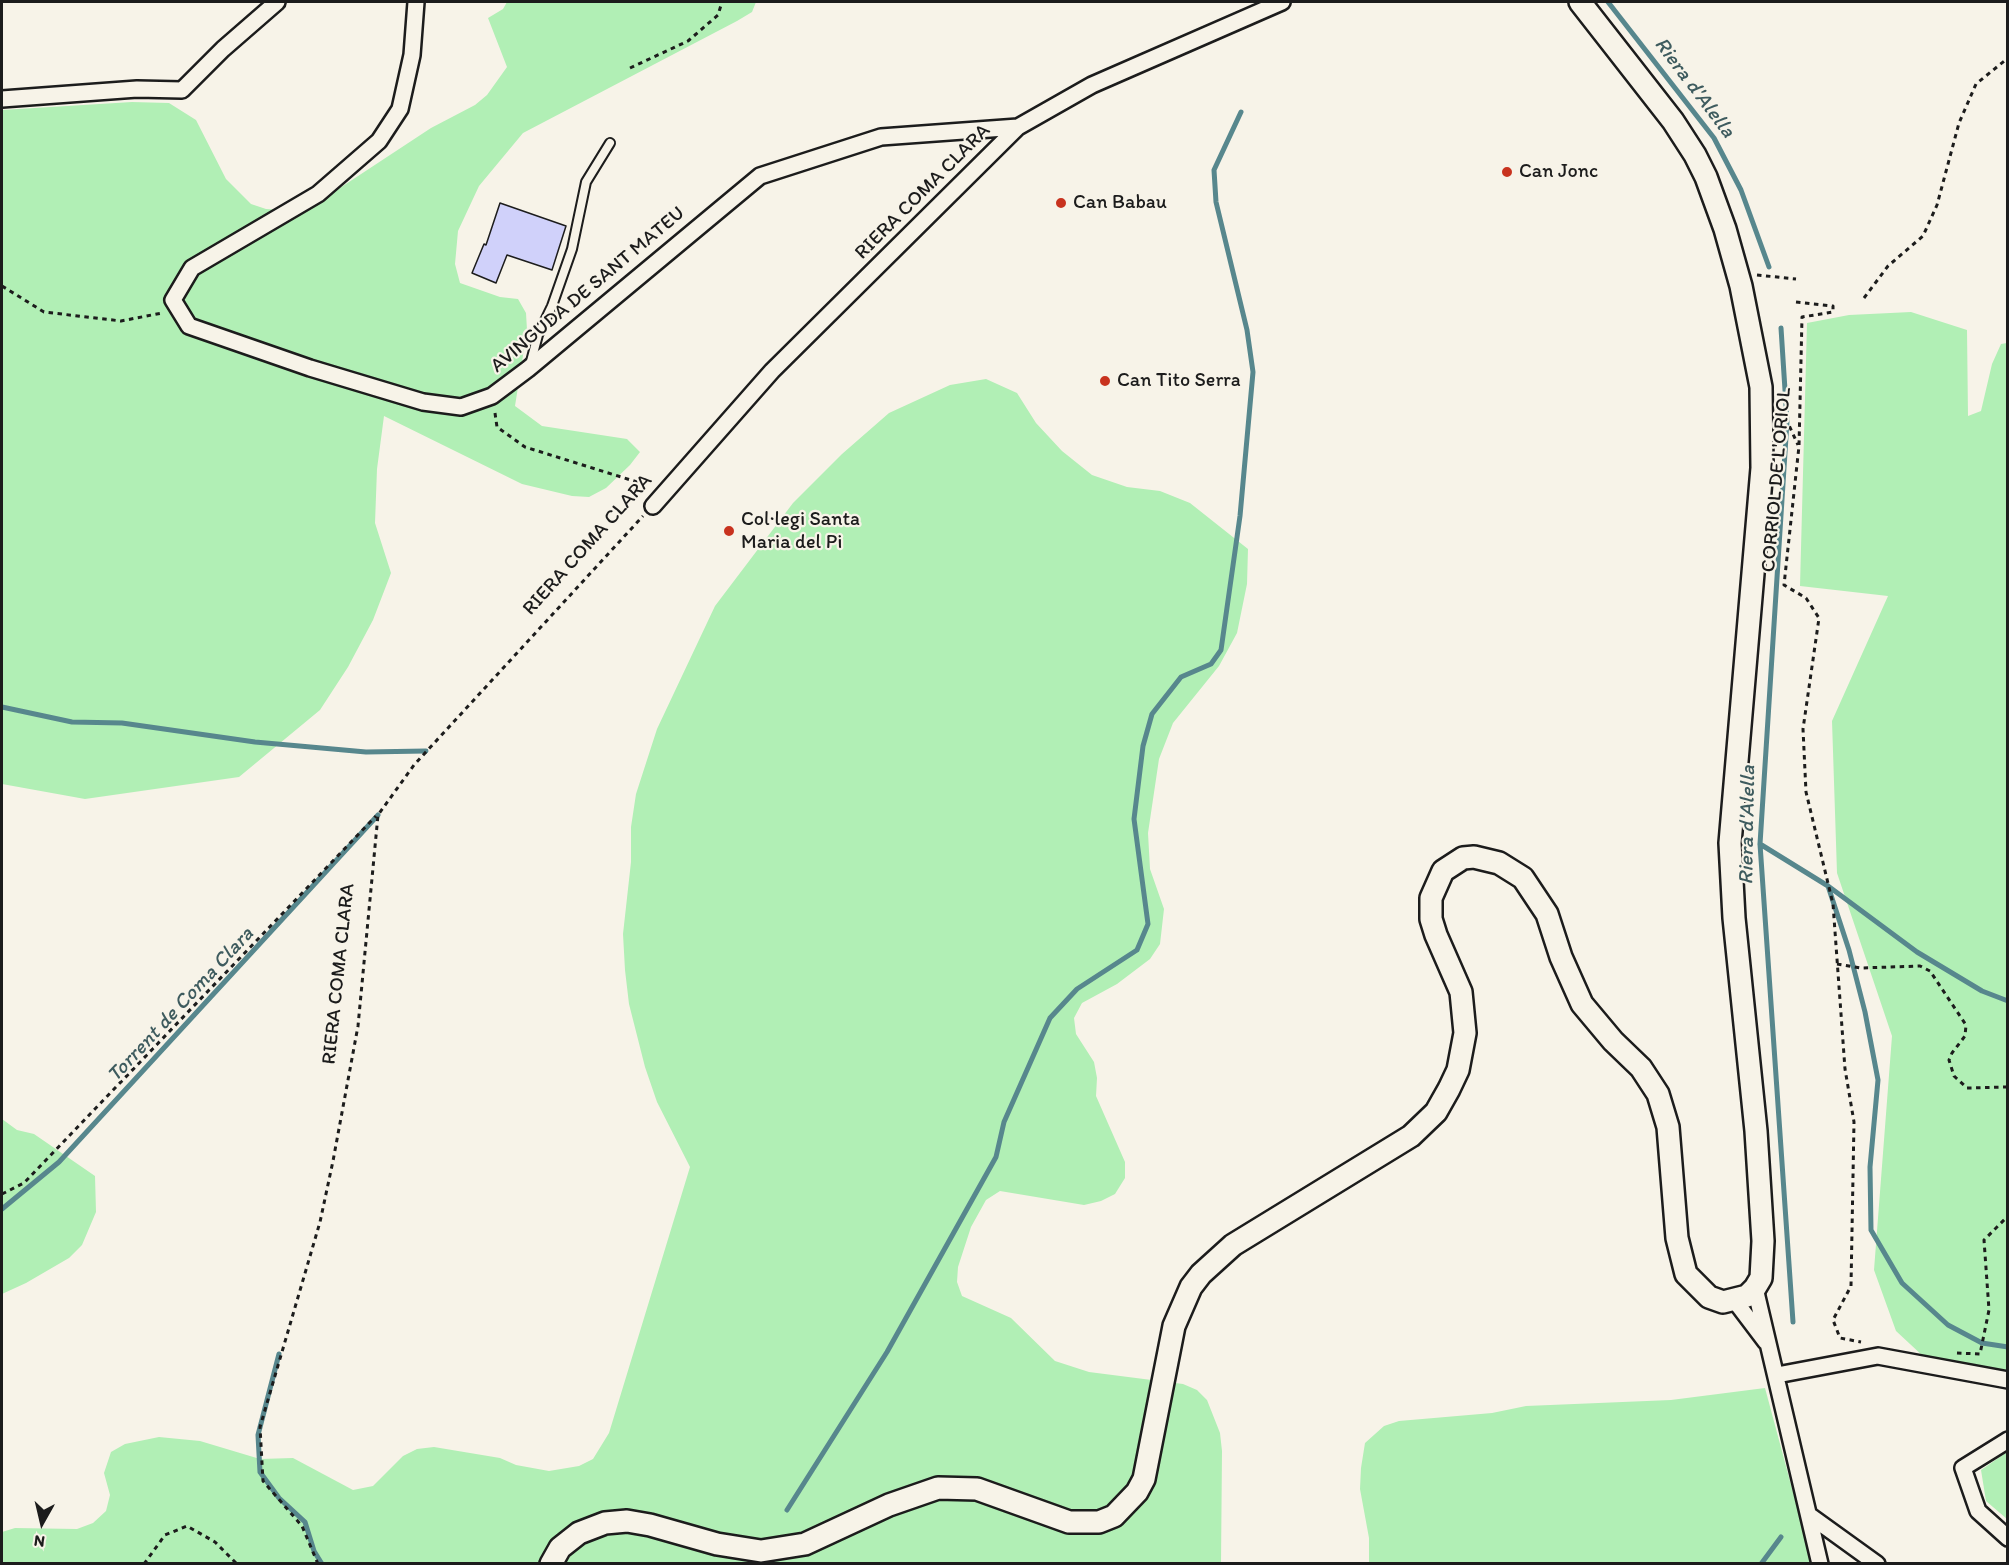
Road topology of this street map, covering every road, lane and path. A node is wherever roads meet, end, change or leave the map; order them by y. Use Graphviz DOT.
graph roads {
  1 [pos="277,2"];
  2 [pos="416,2"];
  3 [pos="722,2"];
  4 [pos="1282,2"];
  5 [pos="1580,2"];
  6 [pos="2007,58"];
  7 [pos="630,68"];
  8 [pos="2,99"];
  9 [pos="1018,127"];
  10 [pos="610,143"];
  11 [pos="2,286"];
  12 [pos="1864,298"];
  13 [pos="1796,302"];
  14 [pos="179,309"];
  15 [pos="528,369"];
  16 [pos="492,396"];
  17 [pos="666,491"];
  18 [pos="653,506"];
  19 [pos="378,815"];
  20 [pos="1837,964"];
  21 [pos="2007,1087"];
  22 [pos="2,1194"];
  23 [pos="2007,1216"];
  24 [pos="1755,1288"];
  25 [pos="1735,1301"];
  26 [pos="1863,1342"];
  27 [pos="1771,1348"];
  28 [pos="1956,1353"];
  29 [pos="1777,1375"];
  30 [pos="2007,1380"];
  31 [pos="2007,1440"];
  32 [pos="1809,1515"];
  33 [pos="2007,1538"];
  34 [pos="144,1563"];
  35 [pos="237,1563"];
  36 [pos="318,1563"];
  37 [pos="551,1563"];
  38 [pos="1820,1563"];
  39 [pos="1877,1563"];
  1 -- 8 [label="street"];
  2 -- 14 [label="street"];
  3 -- 7 [label="path"];
  4 -- 9 [label="street, RIERA COMA CLARA"];
  5 -- 24 [label="main road"];
  6 -- 12 [label="path"];
  9 -- 15 [label="street, AVINGUDA DE SANT MATEU"];
  9 -- 17 [label="street, RIERA COMA CLARA"];
  10 -- 15 [label="lane"];
  11 -- 14 [label="path"];
  13 -- 20 [label="path, CORRIOL DE L'ORIOL"];
  14 -- 16 [label="street, AVINGUDA DE SANT MATEU"];
  15 -- 16 [label="street, AVINGUDA DE SANT MATEU"];
  16 -- 17 [label="path"];
  17 -- 18 [label="street, RIERA COMA CLARA"];
  18 -- 19 [label="path, RIERA COMA CLARA"];
  19 -- 22 [label="path"];
  19 -- 36 [label="path, RIERA COMA CLARA"];
  20 -- 21 [label="path"];
  20 -- 26 [label="path"];
  23 -- 28 [label="path"];
  24 -- 25 [label="main road"];
  24 -- 27 [label="street"];
  25 -- 27 [label="street"];
  25 -- 37 [label="main road"];
  27 -- 29 [label="street"];
  29 -- 30 [label="street"];
  29 -- 32 [label="street"];
  31 -- 33 [label="street"];
  32 -- 38 [label="street"];
  32 -- 39 [label="street"];
  34 -- 35 [label="path"];
}
